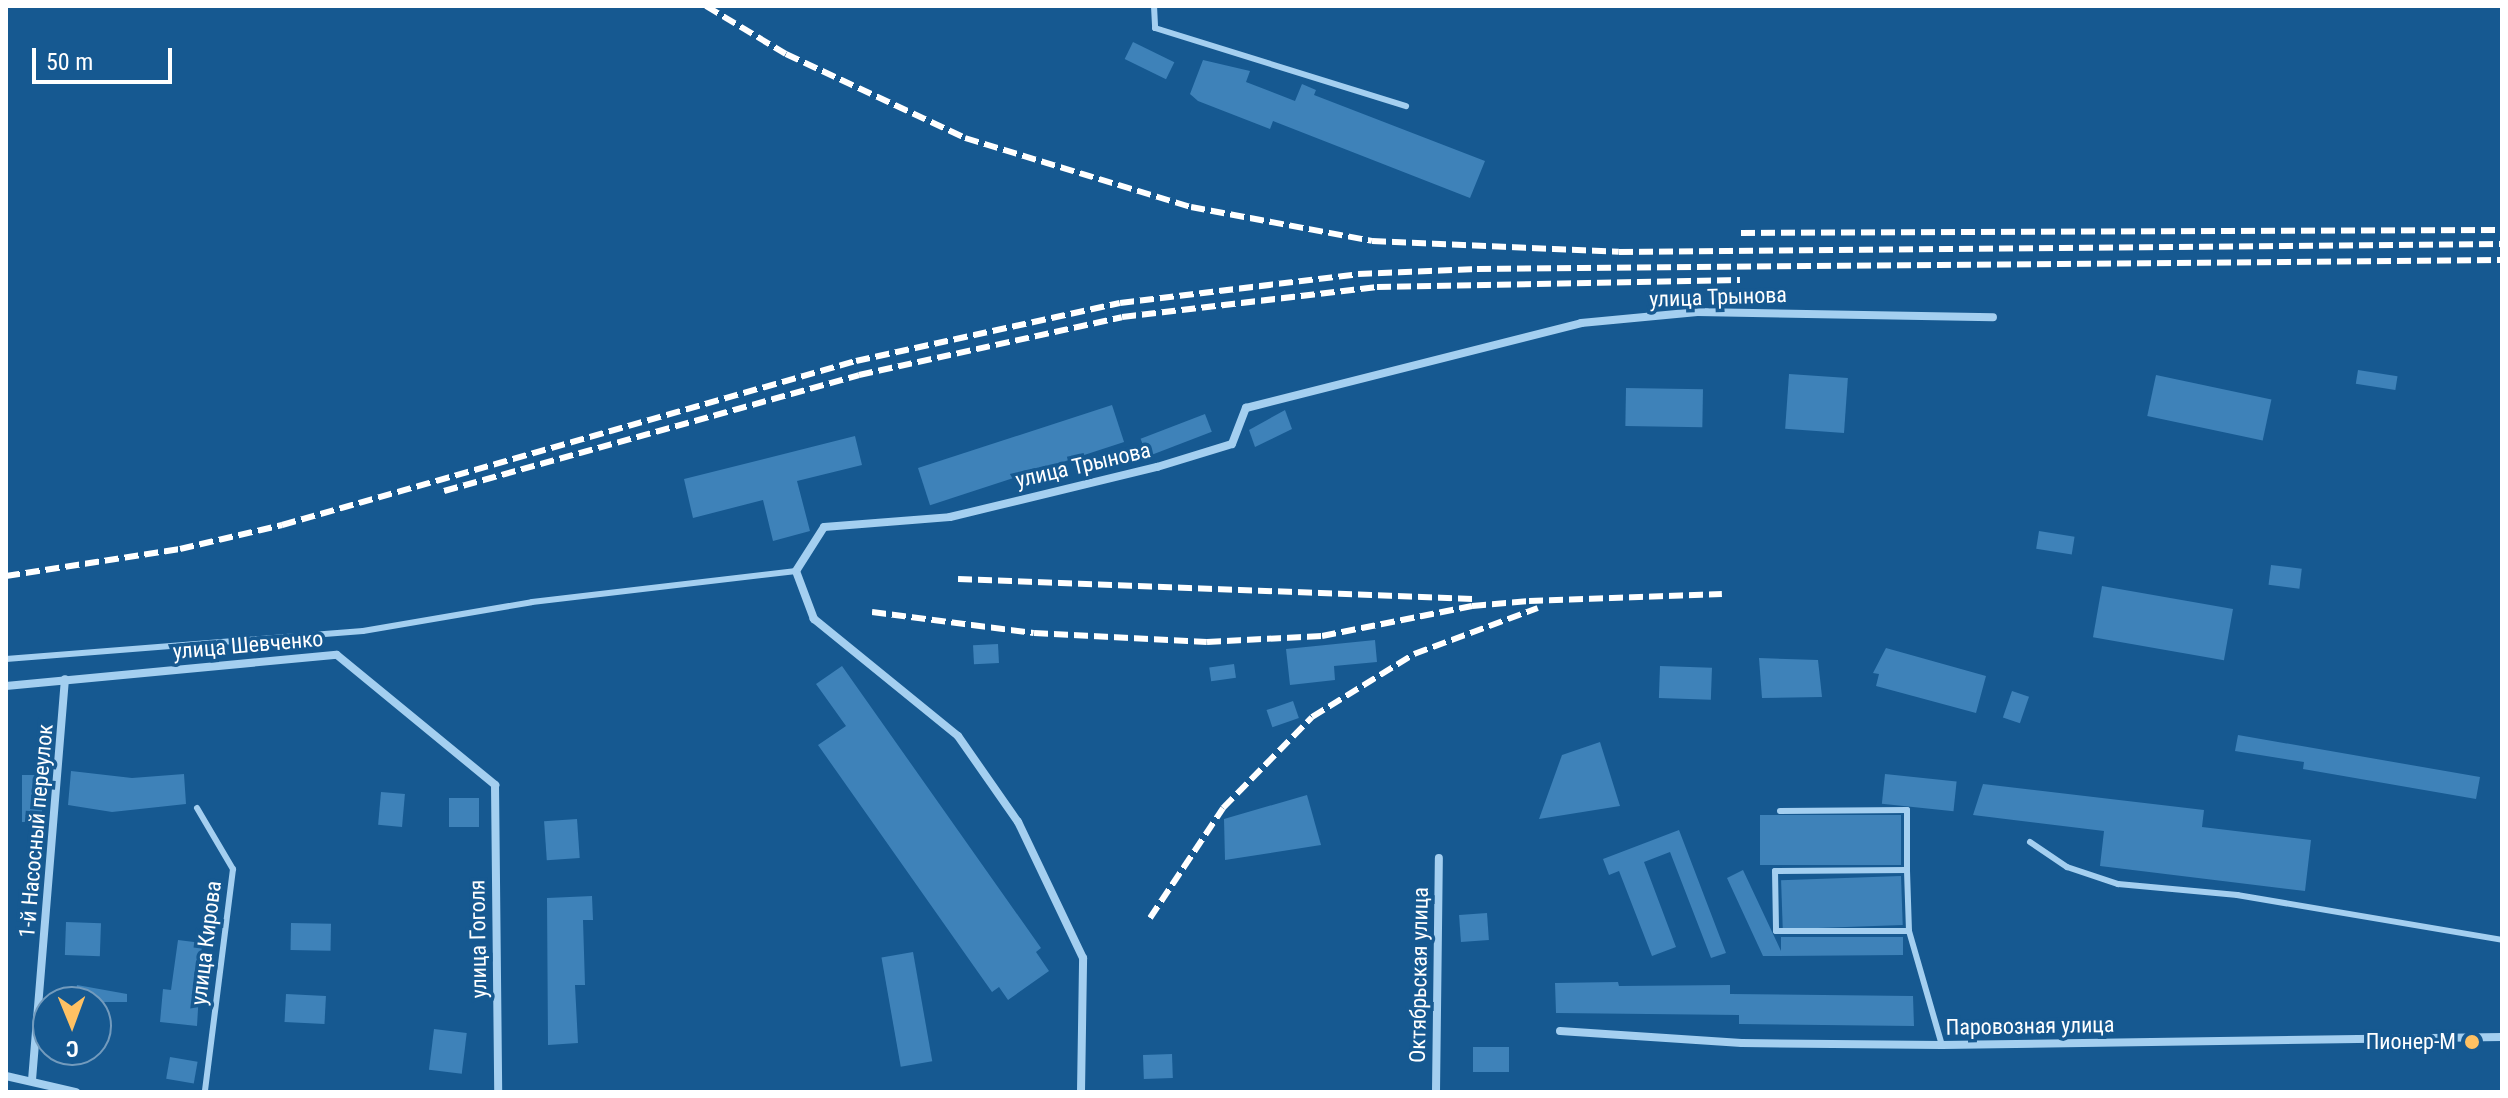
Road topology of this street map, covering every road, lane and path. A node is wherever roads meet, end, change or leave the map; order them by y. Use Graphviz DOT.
graph roads {
  1 [pos="1154,6"];
  2 [pos="1406,106"];
  3 [pos="1993,317"];
  4 [pos="796,571"];
  5 [pos="6,659"];
  6 [pos="65,679"];
  7 [pos="6,686"];
  8 [pos="495,785"];
  9 [pos="197,808"];
  10 [pos="1780,811"];
  11 [pos="2030,842"];
  12 [pos="1439,858"];
  13 [pos="1907,870"];
  14 [pos="1909,931"];
  15 [pos="2502,940"];
  16 [pos="1560,1031"];
  17 [pos="2502,1037"];
  18 [pos="1942,1045"];
  19 [pos="6,1076"];
  20 [pos="32,1080"];
  21 [pos="76,1092"];
  22 [pos="205,1092"];
  23 [pos="498,1092"];
  24 [pos="1081,1092"];
  25 [pos="1436,1092"];
  1 -- 2 [label="lane"];
  3 -- 4 [label="street, улица Трынова"];
  4 -- 5 [label="lane"];
  4 -- 24 [label="street"];
  6 -- 7 [label="street, улица Шевченко"];
  6 -- 8 [label="street, улица Шевченко"];
  6 -- 20 [label="street, 1-й Насосный переулок"];
  8 -- 23 [label="street, улица Гоголя"];
  9 -- 22 [label="lane, улица Кирова"];
  10 -- 13 [label="lane"];
  11 -- 15 [label="lane"];
  12 -- 25 [label="street, Октябрьская улица"];
  13 -- 14 [label="lane"];
  13 -- 14 [label="lane"];
  14 -- 18 [label="lane"];
  16 -- 18 [label="street, Паровозная улица"];
  17 -- 18 [label="street, Паровозная улица"];
  19 -- 20 [label="street"];
  20 -- 21 [label="street"];
}
